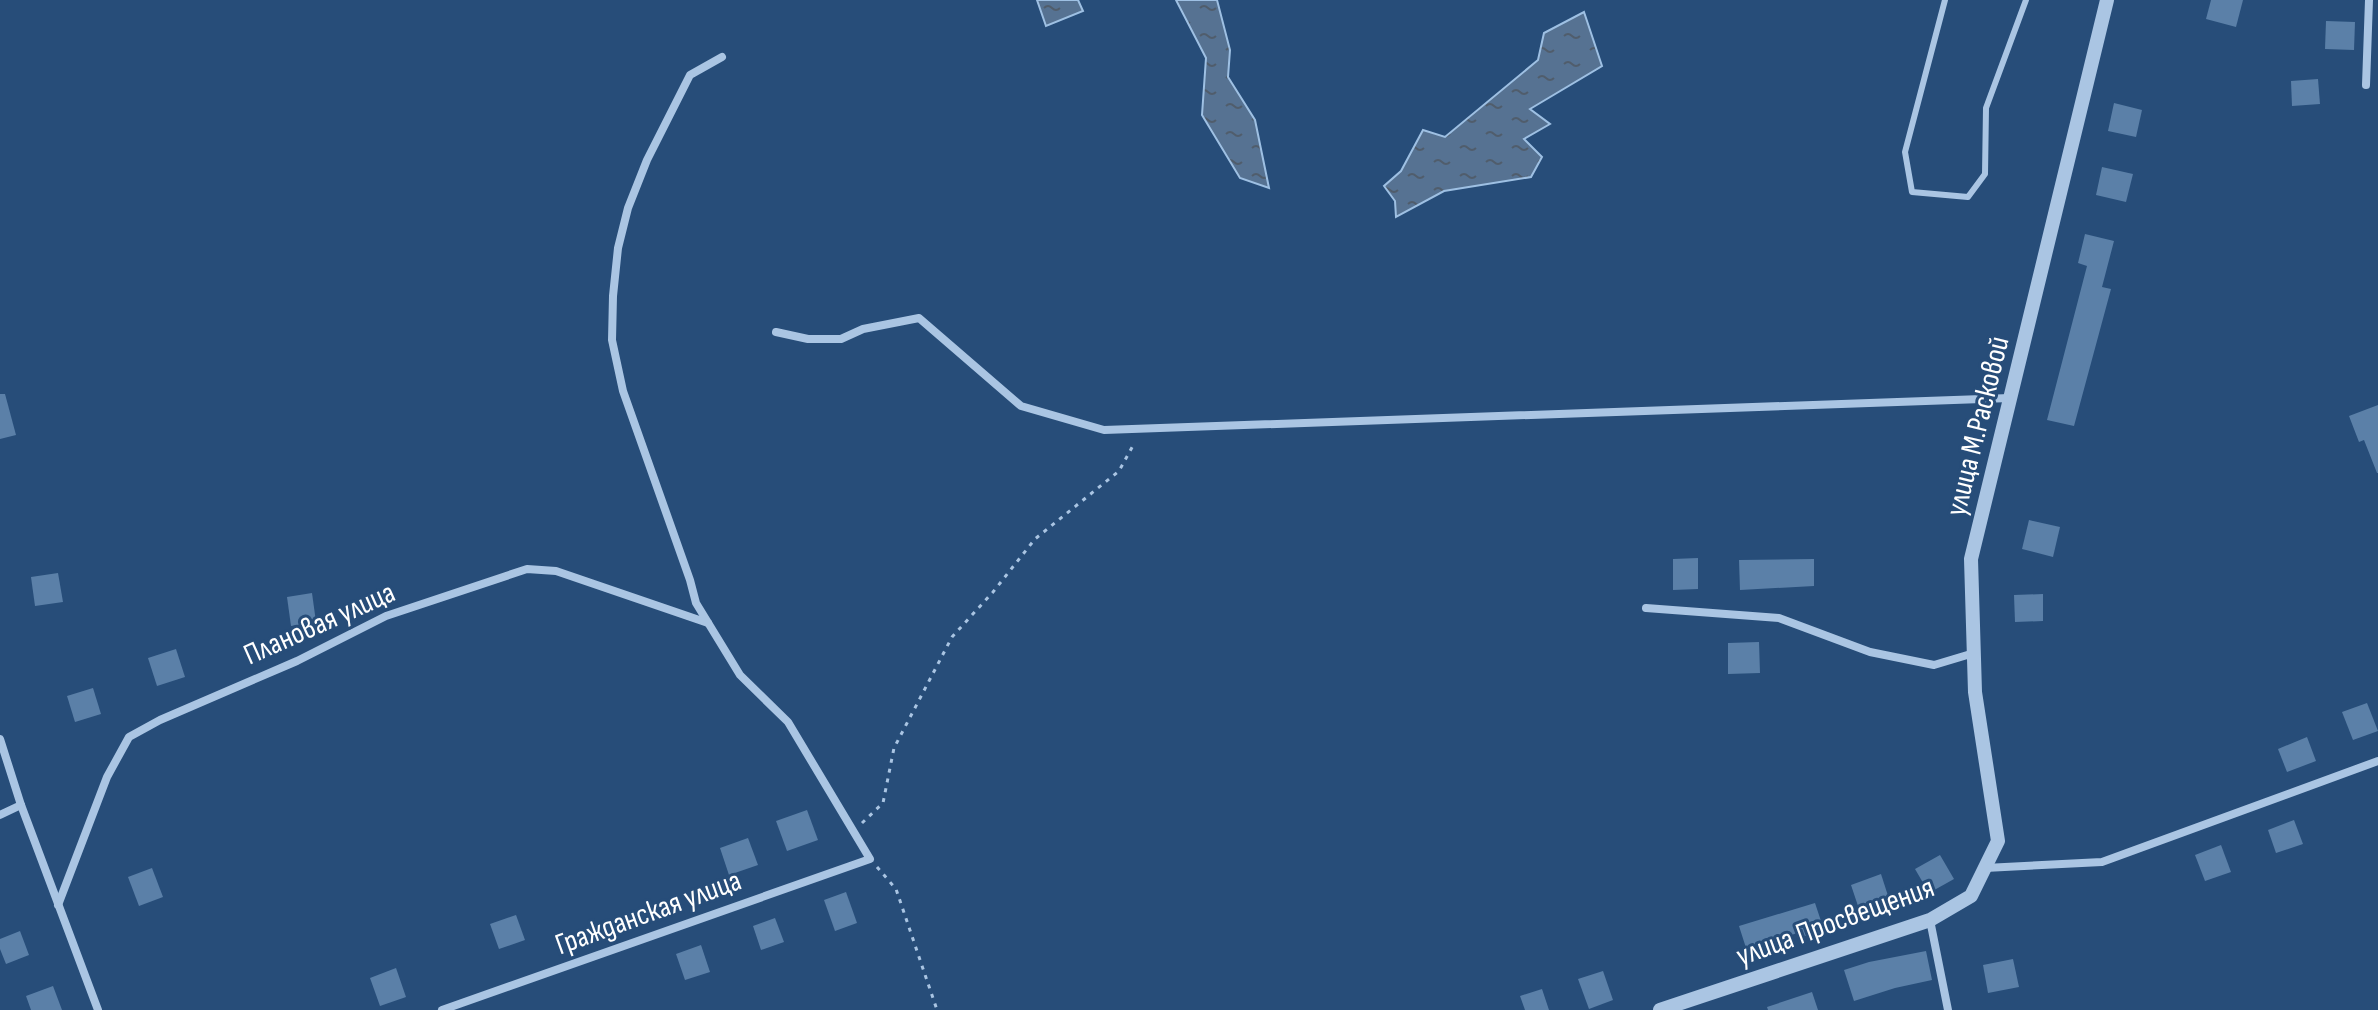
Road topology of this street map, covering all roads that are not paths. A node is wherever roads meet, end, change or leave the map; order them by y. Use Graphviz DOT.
graph roads {
  1 [pos="1945,0"];
  2 [pos="2026,0"];
  3 [pos="2107,0"];
  4 [pos="2369,0"];
  5 [pos="722,57"];
  6 [pos="2366,85"];
  7 [pos="776,332"];
  8 [pos="2010,398"];
  9 [pos="1646,608"];
  10 [pos="708,623"];
  11 [pos="1974,653"];
  12 [pos="0,739"];
  13 [pos="2378,761"];
  14 [pos="21,805"];
  15 [pos="0,815"];
  16 [pos="1985,868"];
  17 [pos="58,905"];
  18 [pos="1930,920"];
  19 [pos="98,1010"];
  20 [pos="442,1010"];
  21 [pos="1660,1010"];
  22 [pos="1948,1010"];
  1 -- 2 [label="lane"];
  3 -- 8 [label="street, улица М.Расковой"];
  4 -- 6 [label="street"];
  5 -- 10 [label="street"];
  7 -- 8 [label="street"];
  8 -- 11 [label="street, улица М.Расковой"];
  9 -- 11 [label="street"];
  10 -- 17 [label="street, Плановая улица"];
  10 -- 20 [label="street, Гражданская улица"];
  11 -- 16 [label="street, улица М.Расковой"];
  12 -- 14 [label="street"];
  13 -- 16 [label="street"];
  14 -- 15 [label="street"];
  14 -- 17 [label="street"];
  16 -- 18 [label="street, улица Просвещения"];
  17 -- 19 [label="street"];
  18 -- 21 [label="street, улица Просвещения"];
  18 -- 22 [label="street"];
}
